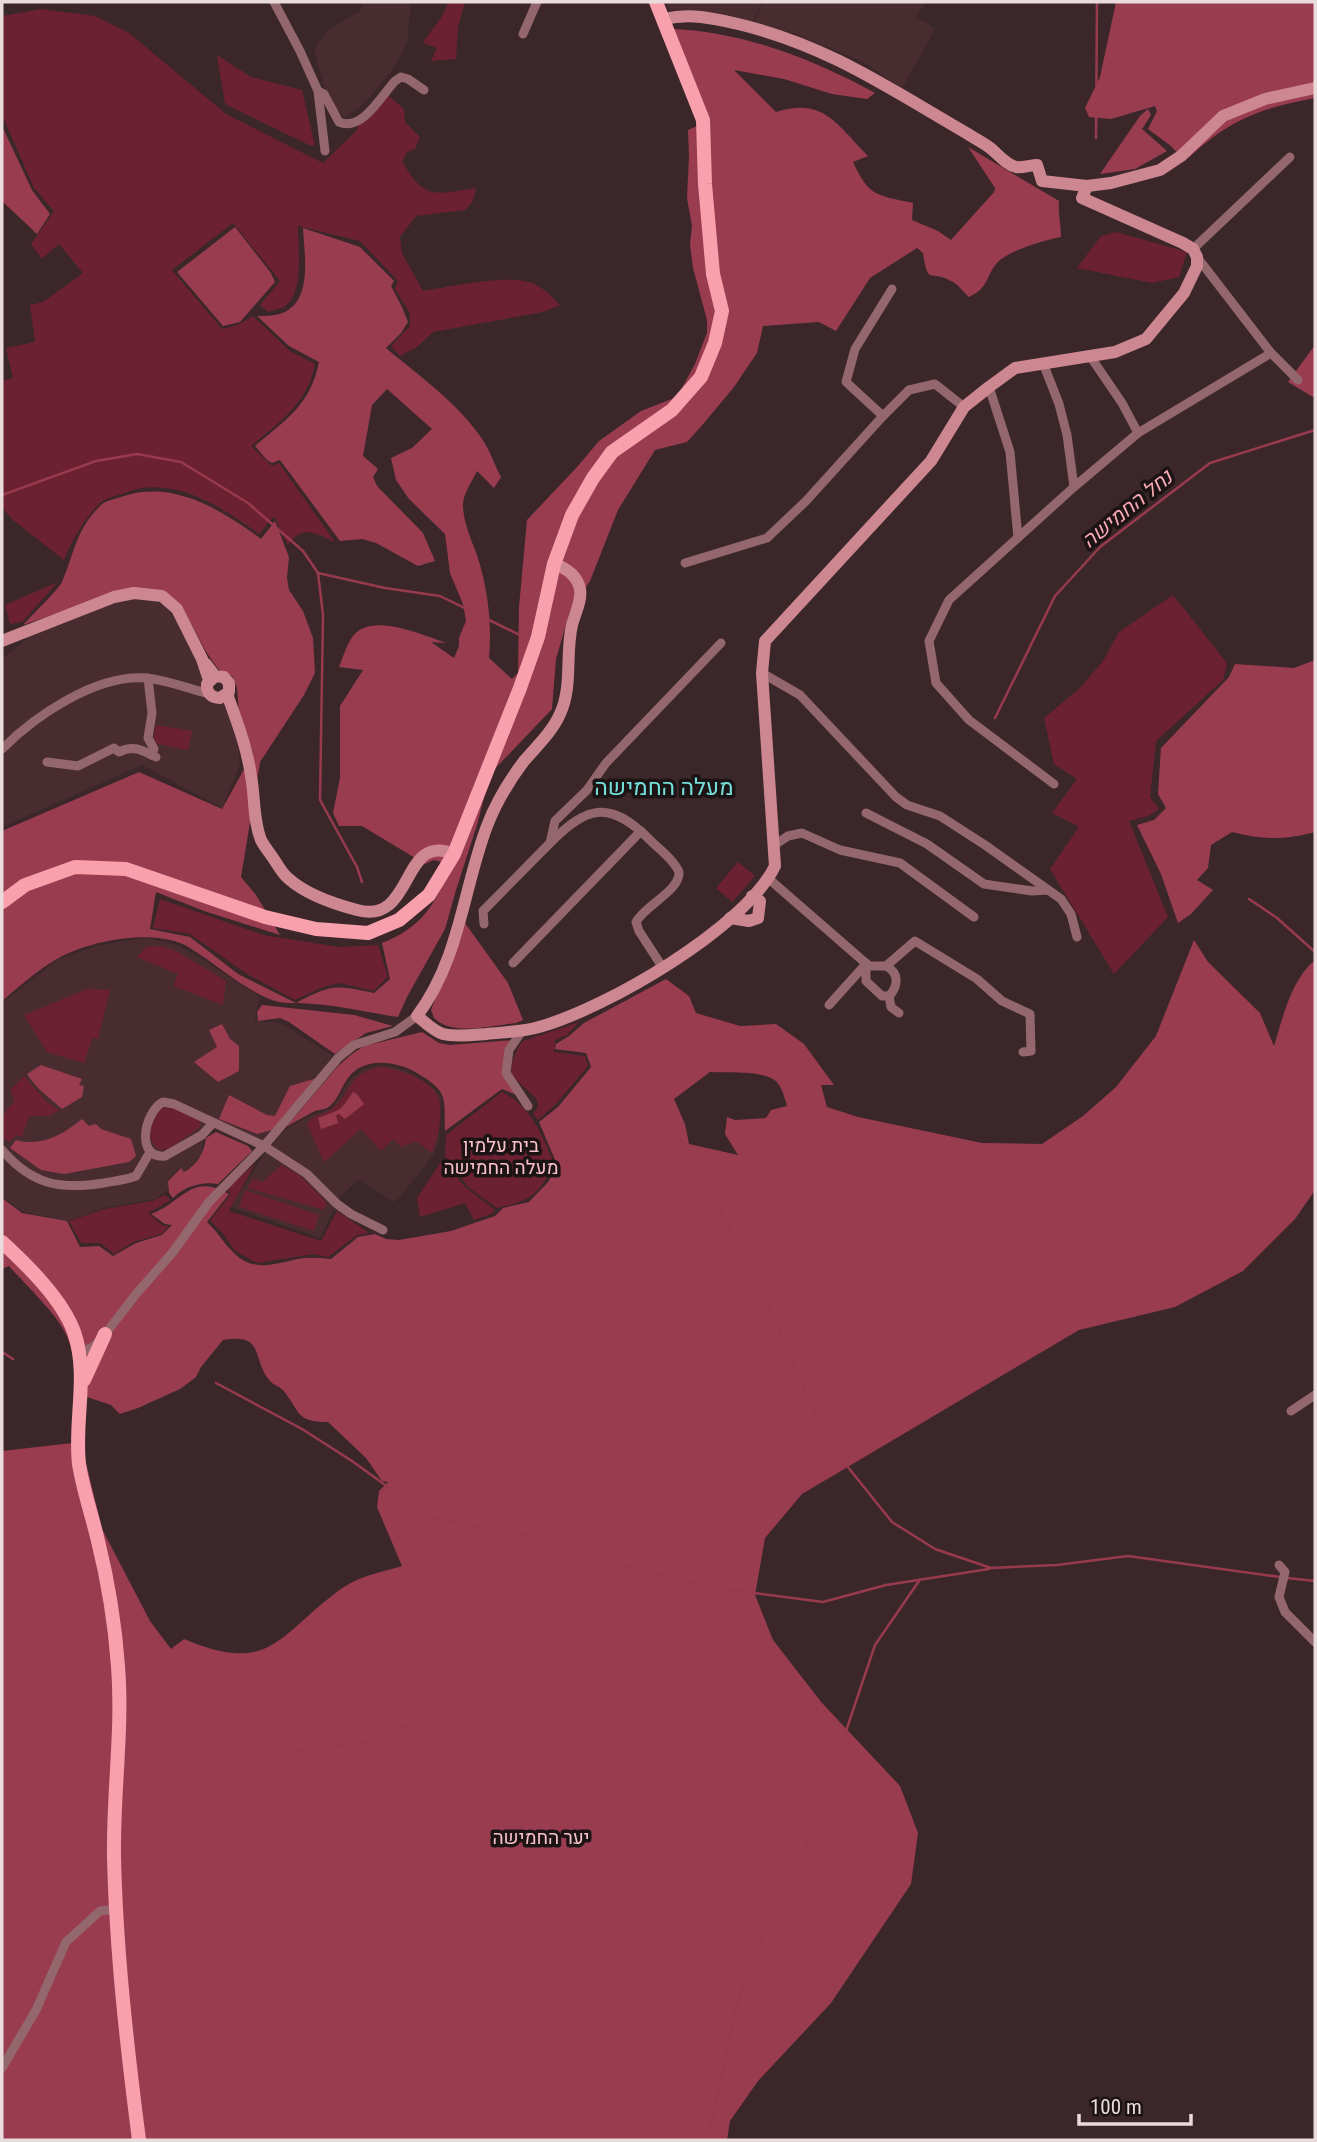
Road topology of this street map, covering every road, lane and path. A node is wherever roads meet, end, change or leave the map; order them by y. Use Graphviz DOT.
graph roads {
  1 [pos="274,2"];
  2 [pos="537,2"];
  3 [pos="656,2"];
  4 [pos="664,19"];
  5 [pos="523,34"];
  6 [pos="1315,88"];
  7 [pos="424,90"];
  8 [pos="318,91"];
  9 [pos="325,151"];
  10 [pos="1290,157"];
  11 [pos="1087,186"];
  12 [pos="1195,253"];
  13 [pos="892,289"];
  14 [pos="1271,353"];
  15 [pos="1090,356"];
  16 [pos="1043,363"];
  17 [pos="1298,380"];
  18 [pos="989,387"];
  19 [pos="964,407"];
  20 [pos="883,416"];
  21 [pos="1138,433"];
  22 [pos="1074,487"];
  23 [pos="1018,538"];
  24 [pos="685,563"];
  25 [pos="554,564"];
  26 [pos="2,641"];
  27 [pos="721,643"];
  28 [pos="762,673"];
  29 [pos="148,678"];
  30 [pos="212,678"];
  31 [pos="218,696"];
  32 [pos="2,749"];
  33 [pos="47,762"];
  34 [pos="1054,784"];
  35 [pos="866,813"];
  36 [pos="641,831"];
  37 [pos="550,844"];
  38 [pos="774,846"];
  39 [pos="454,854"];
  40 [pos="769,879"];
  41 [pos="1048,890"];
  42 [pos="752,896"];
  43 [pos="2,902"];
  44 [pos="974,917"];
  45 [pos="730,918"];
  46 [pos="484,924"];
  47 [pos="1077,937"];
  48 [pos="513,963"];
  49 [pos="866,963"];
  50 [pos="886,966"];
  51 [pos="663,968"];
  52 [pos="889,996"];
  53 [pos="828,1005"];
  54 [pos="900,1013"];
  55 [pos="417,1016"];
  56 [pos="522,1031"];
  57 [pos="1023,1052"];
  58 [pos="528,1106"];
  59 [pos="213,1123"];
  60 [pos="264,1146"];
  61 [pos="2,1150"];
  62 [pos="150,1152"];
  63 [pos="383,1230"];
  64 [pos="2,1242"];
  65 [pos="105,1334"];
  66 [pos="78,1353"];
  67 [pos="80,1388"];
  68 [pos="1315,1395"];
  69 [pos="1291,1410"];
  70 [pos="1279,1565"];
  71 [pos="1315,1642"];
  72 [pos="117,1909"];
  73 [pos="2,2068"];
  74 [pos="140,2140"];
  1 -- 8 [label="street"];
  2 -- 5 [label="street"];
  3 -- 4 [label="main road"];
  4 -- 11 [label="street"];
  4 -- 25 [label="main road"];
  6 -- 11 [label="street"];
  7 -- 8 [label="street"];
  8 -- 9 [label="street"];
  10 -- 12 [label="street"];
  11 -- 12 [label="street"];
  12 -- 14 [label="street"];
  12 -- 15 [label="street"];
  13 -- 20 [label="street"];
  14 -- 17 [label="street"];
  14 -- 21 [label="street"];
  15 -- 16 [label="street"];
  15 -- 21 [label="street"];
  16 -- 18 [label="street"];
  16 -- 22 [label="street"];
  18 -- 19 [label="street"];
  18 -- 23 [label="street"];
  19 -- 20 [label="street"];
  19 -- 28 [label="street"];
  20 -- 24 [label="street"];
  21 -- 22 [label="street"];
  22 -- 23 [label="street"];
  23 -- 34 [label="street"];
  25 -- 39 [label="main road"];
  25 -- 55 [label="street"];
  26 -- 30 [label="street"];
  27 -- 37 [label="street"];
  28 -- 38 [label="street"];
  28 -- 41 [label="street"];
  29 -- 31 [label="street"];
  29 -- 32 [label="street"];
  29 -- 33 [label="street"];
  30 -- 31 [label="street"];
  30 -- 31 [label="street"];
  31 -- 39 [label="street"];
  35 -- 41 [label="street"];
  36 -- 37 [label="street"];
  36 -- 48 [label="street"];
  36 -- 51 [label="street"];
  37 -- 46 [label="street"];
  38 -- 40 [label="street"];
  38 -- 44 [label="street"];
  39 -- 43 [label="main road"];
  40 -- 42 [label="street"];
  40 -- 49 [label="street"];
  41 -- 47 [label="street"];
  42 -- 45 [label="street"];
  42 -- 45 [label="street"];
  45 -- 51 [label="street"];
  49 -- 50 [label="street"];
  49 -- 52 [label="street"];
  49 -- 53 [label="street"];
  50 -- 52 [label="street"];
  50 -- 57 [label="street"];
  51 -- 56 [label="street"];
  52 -- 54 [label="street"];
  55 -- 56 [label="street"];
  55 -- 60 [label="street"];
  56 -- 58 [label="street"];
  59 -- 60 [label="street"];
  59 -- 62 [label="street"];
  59 -- 62 [label="street"];
  60 -- 63 [label="street"];
  60 -- 65 [label="street"];
  61 -- 62 [label="street"];
  64 -- 66 [label="main road"];
  65 -- 66 [label="street"];
  65 -- 67 [label="main road"];
  66 -- 67 [label="main road"];
  67 -- 72 [label="main road"];
  68 -- 69 [label="street"];
  70 -- 71 [label="street"];
  72 -- 73 [label="street"];
  72 -- 74 [label="main road"];
}
